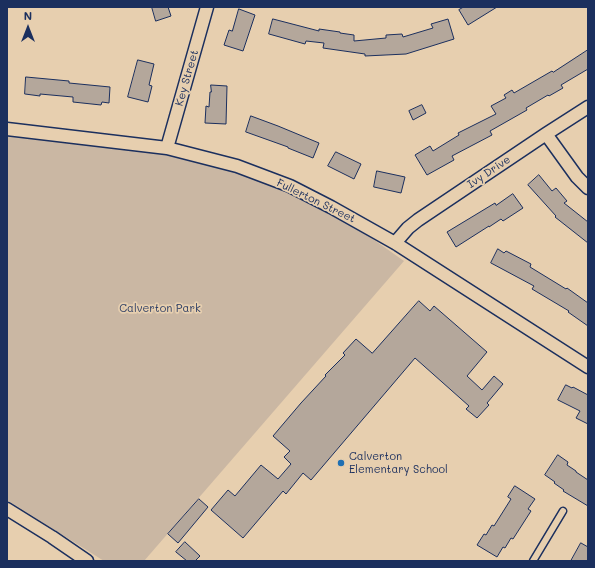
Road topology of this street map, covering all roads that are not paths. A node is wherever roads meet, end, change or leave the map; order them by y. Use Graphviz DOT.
graph roads {
  1 [pos="206,7"];
  2 [pos="588,106"];
  3 [pos="7,129"];
  4 [pos="546,134"];
  5 [pos="167,148"];
  6 [pos="588,188"];
  7 [pos="395,243"];
  8 [pos="588,367"];
  9 [pos="7,509"];
  10 [pos="563,511"];
  11 [pos="87,561"];
  12 [pos="533,561"];
  1 -- 5 [label="street, Key Street"];
  2 -- 4 [label="street, Ivy Drive"];
  3 -- 5 [label="street, Fullerton Street"];
  4 -- 6 [label="street"];
  4 -- 7 [label="street, Ivy Drive"];
  5 -- 7 [label="street, Fullerton Street"];
  7 -- 8 [label="street, Fullerton Street"];
  9 -- 11 [label="street"];
  10 -- 12 [label="lane"];
}
